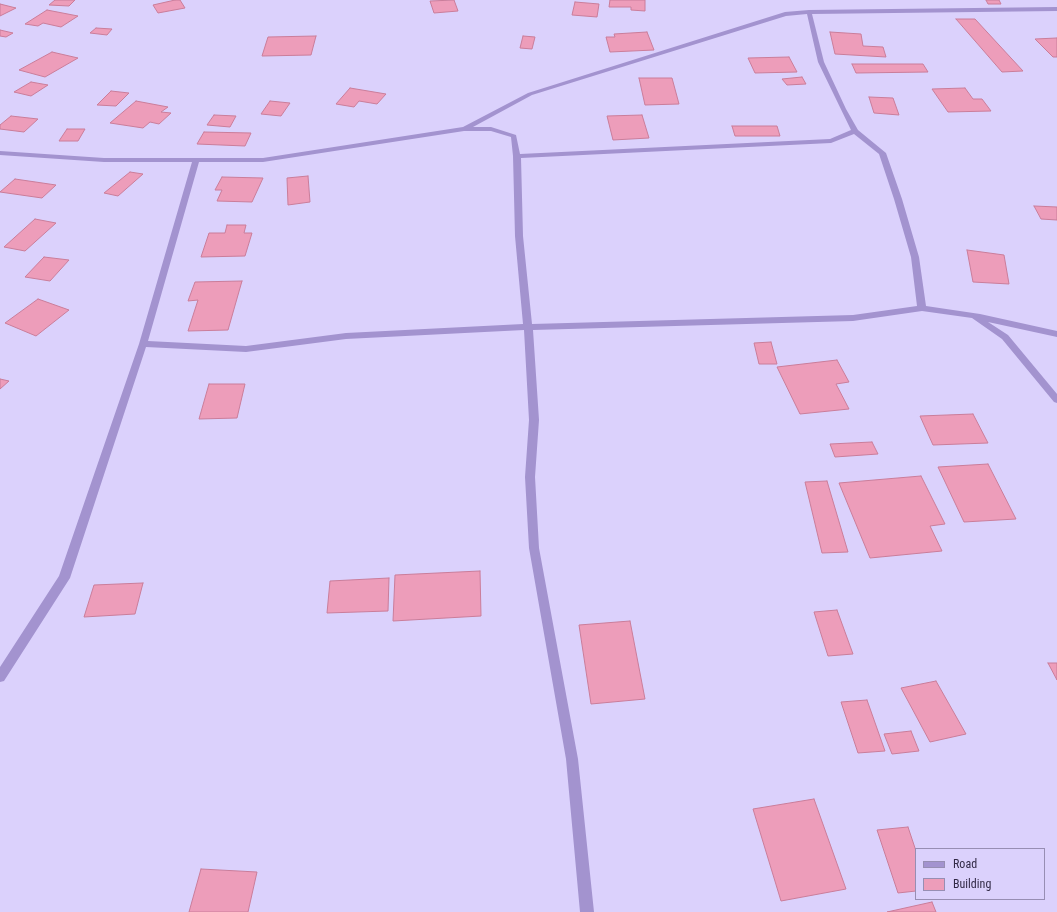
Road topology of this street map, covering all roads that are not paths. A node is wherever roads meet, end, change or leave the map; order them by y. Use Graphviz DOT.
graph roads {
  1 [pos="1057,9"];
  2 [pos="809,12"];
  3 [pos="464,129"];
  4 [pos="855,131"];
  5 [pos="0,153"];
  6 [pos="517,156"];
  7 [pos="196,160"];
  8 [pos="922,308"];
  9 [pos="974,316"];
  10 [pos="528,327"];
  11 [pos="1057,334"];
  12 [pos="143,344"];
  13 [pos="1057,400"];
  14 [pos="0,677"];
  15 [pos="587,912"];
  1 -- 2 [label="street"];
  2 -- 3 [label="street"];
  2 -- 4 [label="street"];
  3 -- 6 [label="street"];
  3 -- 7 [label="street"];
  4 -- 6 [label="street"];
  4 -- 8 [label="street"];
  5 -- 7 [label="street"];
  6 -- 10 [label="street"];
  7 -- 12 [label="street"];
  8 -- 9 [label="street"];
  8 -- 10 [label="street"];
  9 -- 11 [label="street"];
  9 -- 13 [label="street"];
  10 -- 12 [label="street"];
  10 -- 15 [label="street"];
  12 -- 14 [label="street"];
}
